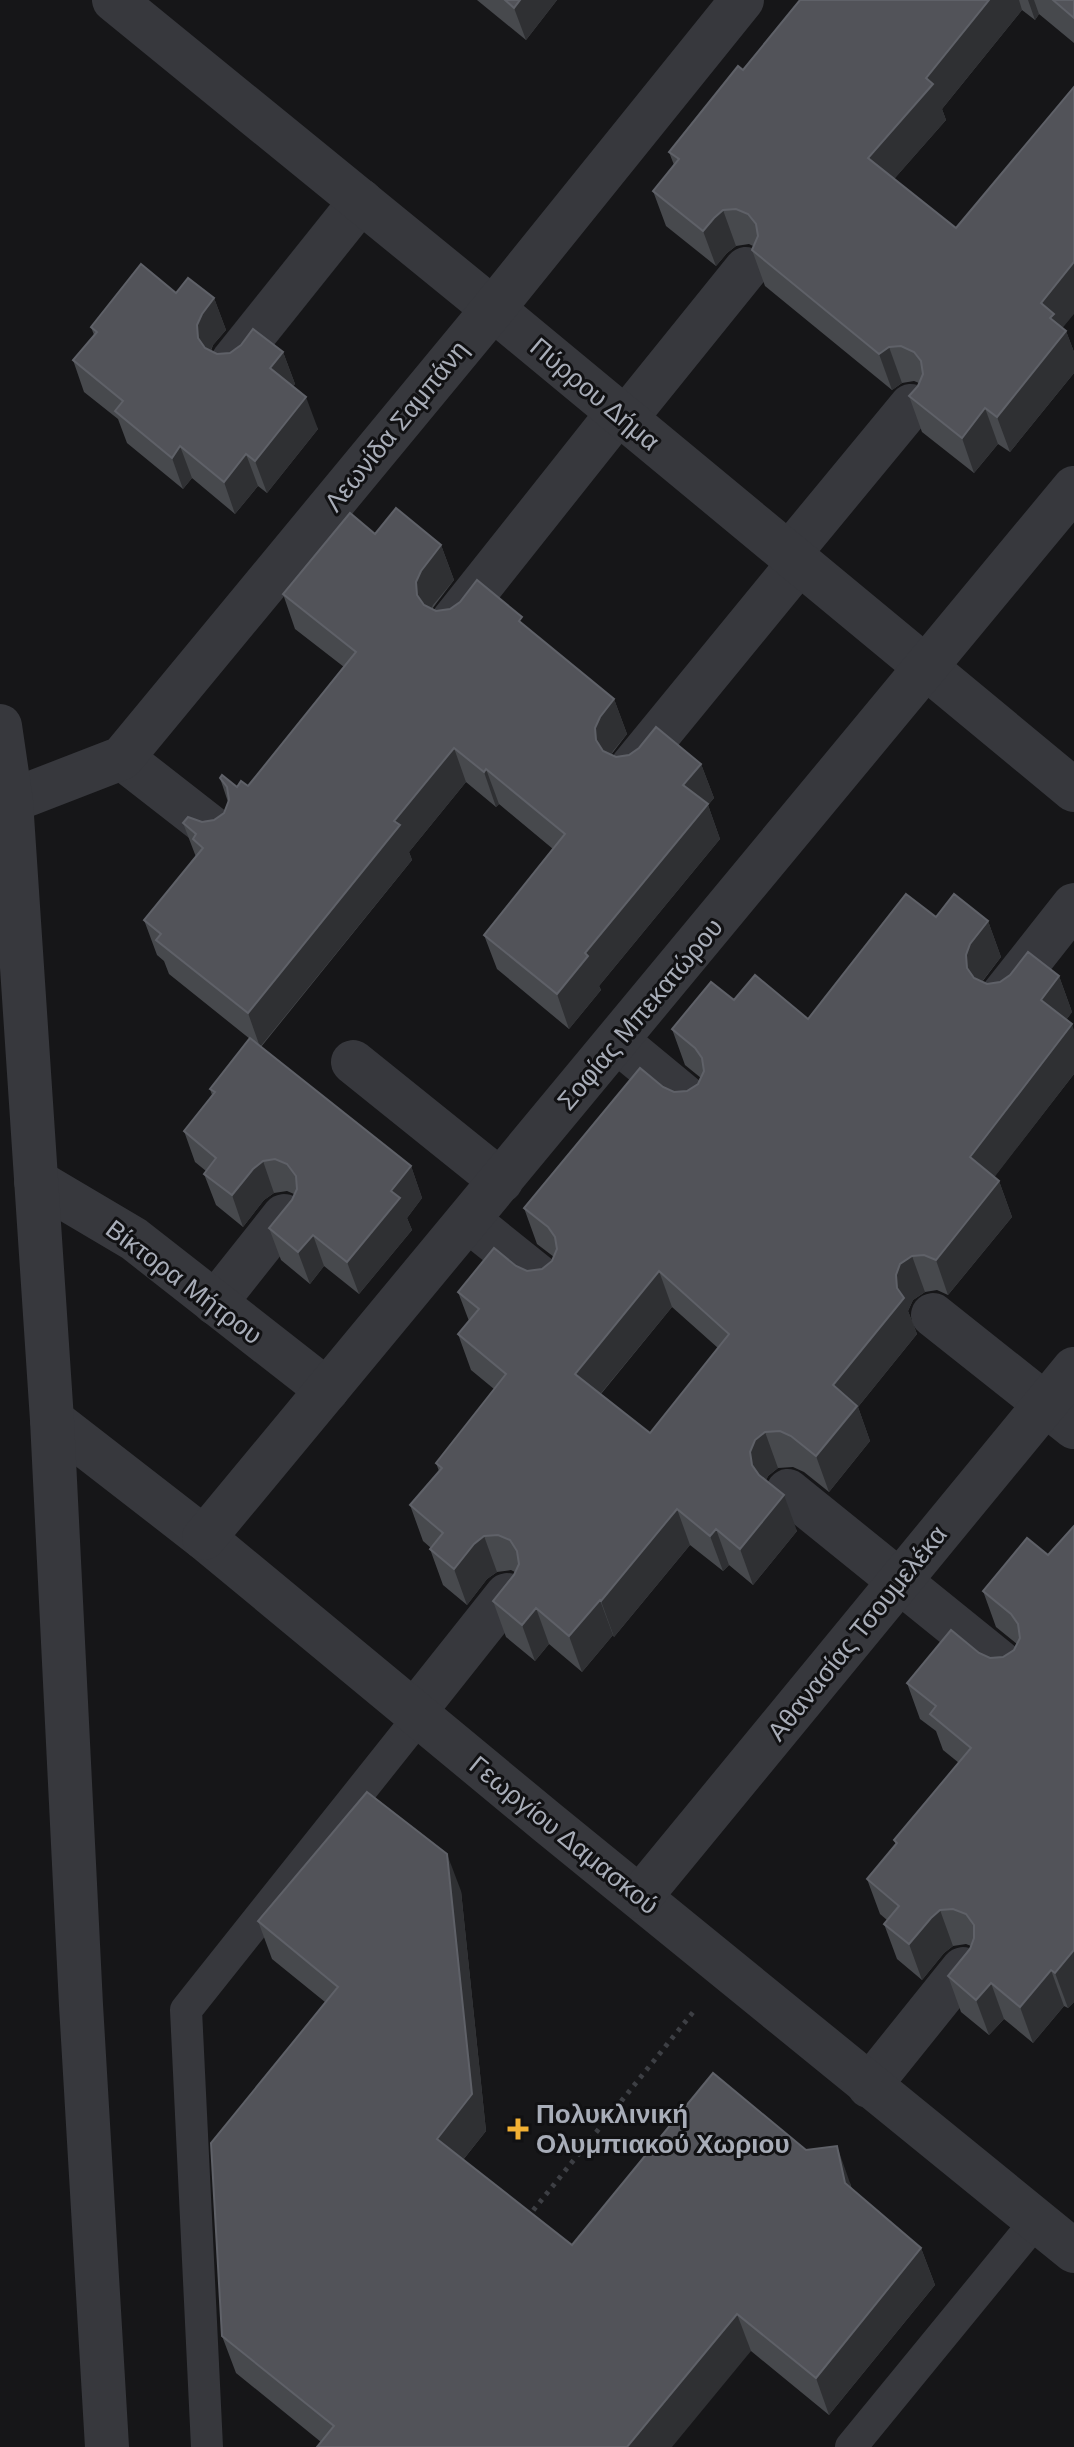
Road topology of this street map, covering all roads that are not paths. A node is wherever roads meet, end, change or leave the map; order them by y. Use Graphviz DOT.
graph roads {
  1 [pos="114,0"];
  2 [pos="742,0"];
  3 [pos="361,201"];
  4 [pos="746,269"];
  5 [pos="493,309"];
  6 [pos="233,361"];
  7 [pos="911,406"];
  8 [pos="622,416"];
  9 [pos="1074,488"];
  10 [pos="793,559"];
  11 [pos="453,621"];
  12 [pos="926,669"];
  13 [pos="0,726"];
  14 [pos="122,758"];
  15 [pos="632,767"];
  16 [pos="1074,790"];
  17 [pos="11,801"];
  18 [pos="217,832"];
  19 [pos="1074,905"];
  20 [pos="1003,995"];
  21 [pos="617,1041"];
  22 [pos="353,1062"];
  23 [pos="692,1103"];
  24 [pos="36,1181"];
  25 [pos="501,1181"];
  26 [pos="284,1216"];
  27 [pos="468,1220"];
  28 [pos="545,1282"];
  29 [pos="215,1303"];
  30 [pos="933,1315"];
  31 [pos="1074,1369"];
  32 [pos="327,1390"];
  33 [pos="1060,1415"];
  34 [pos="52,1420"];
  35 [pos="788,1491"];
  36 [pos="204,1538"];
  37 [pos="899,1581"];
  38 [pos="507,1595"];
  39 [pos="1008,1669"];
  40 [pos="417,1714"];
  41 [pos="640,1897"];
  42 [pos="963,1969"];
  43 [pos="869,2086"];
  44 [pos="1062,2237"];
  45 [pos="107,2447"];
  46 [pos="207,2447"];
  47 [pos="851,2447"];
  1 -- 3 [label="street, Πύρρου Δήμα"];
  2 -- 5 [label="street, Λεωνίδα Σαμπάνη"];
  3 -- 5 [label="street, Πύρρου Δήμα"];
  3 -- 6 [label="street"];
  4 -- 8 [label="street"];
  5 -- 8 [label="street, Πύρρου Δήμα"];
  5 -- 14 [label="street, Λεωνίδα Σαμπάνη"];
  7 -- 10 [label="street"];
  8 -- 10 [label="street, Πύρρου Δήμα"];
  8 -- 11 [label="street"];
  9 -- 12 [label="street, Σοφίας Μπεκατώρου"];
  10 -- 12 [label="street, Πύρρου Δήμα"];
  10 -- 15 [label="street"];
  12 -- 16 [label="street, Πύρρου Δήμα"];
  12 -- 21 [label="street, Σοφίας Μπεκατώρου"];
  13 -- 17 [label="street"];
  14 -- 17 [label="street, Λεωνίδα Σαμπάνη"];
  14 -- 18 [label="street"];
  17 -- 24 [label="street"];
  19 -- 20 [label="street"];
  21 -- 23 [label="street"];
  21 -- 25 [label="street, Σοφίας Μπεκατώρου"];
  22 -- 25 [label="street"];
  24 -- 29 [label="street, Βίκτορα Μήτρου"];
  24 -- 34 [label="street"];
  25 -- 27 [label="street, Σοφίας Μπεκατώρου"];
  26 -- 29 [label="street"];
  27 -- 28 [label="street"];
  27 -- 32 [label="street, Σοφίας Μπεκατώρου"];
  29 -- 32 [label="street, Βίκτορα Μήτρου"];
  30 -- 33 [label="street"];
  31 -- 33 [label="street, Αθανασίας Τσουμελέκα"];
  32 -- 36 [label="street, Σοφίας Μπεκατώρου"];
  33 -- 37 [label="street, Αθανασίας Τσουμελέκα"];
  34 -- 36 [label="street, Γεωργίου Δαμασκού"];
  34 -- 45 [label="street"];
  35 -- 37 [label="street"];
  36 -- 40 [label="street, Γεωργίου Δαμασκού"];
  37 -- 39 [label="street"];
  37 -- 41 [label="street, Αθανασίας Τσουμελέκα"];
  38 -- 40 [label="street"];
  40 -- 41 [label="street, Γεωργίου Δαμασκού"];
  40 -- 46 [label="lane"];
  41 -- 43 [label="street, Γεωργίου Δαμασκού"];
  42 -- 43 [label="street"];
  43 -- 44 [label="street, Γεωργίου Δαμασκού"];
  44 -- 47 [label="lane"];
}
